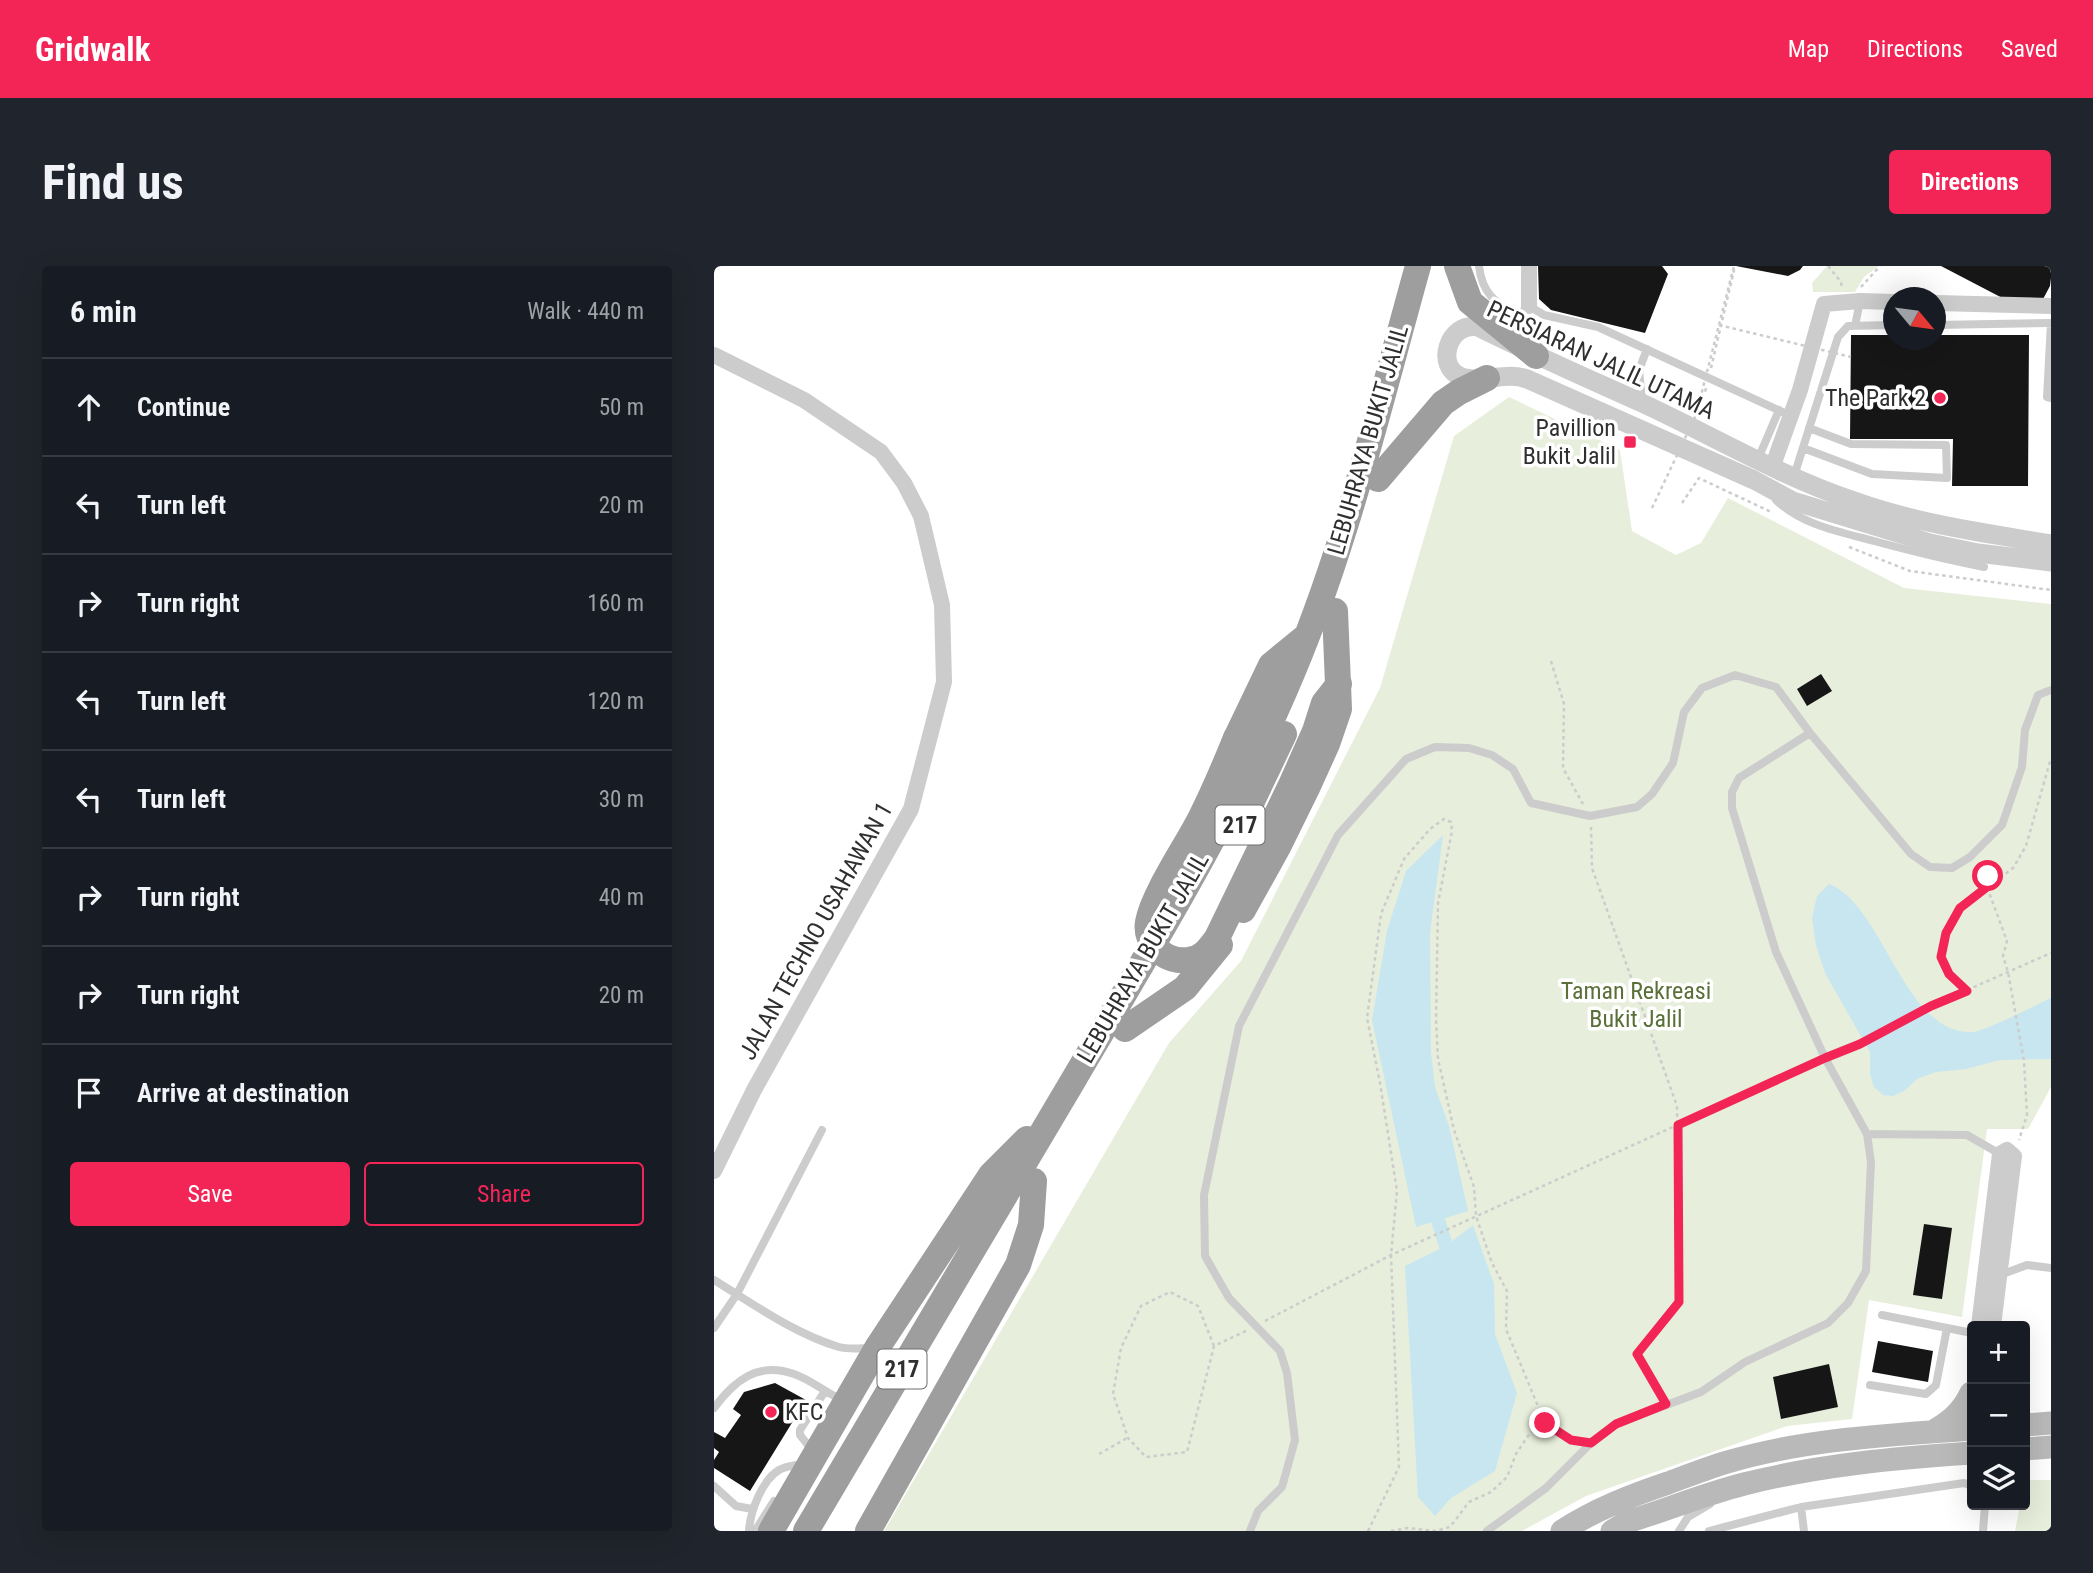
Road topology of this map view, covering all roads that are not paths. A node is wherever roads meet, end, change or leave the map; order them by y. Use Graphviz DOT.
graph roads {
  1 [pos="1418,266"];
  2 [pos="1437,266"];
  3 [pos="1457,266"];
  4 [pos="1479,266"];
  5 [pos="1529,266"];
  6 [pos="1858,297"];
  7 [pos="1883,300"];
  8 [pos="1946,303"];
  9 [pos="1529,306"];
  10 [pos="2051,306"];
  11 [pos="1946,324"];
  12 [pos="1883,325"];
  13 [pos="1855,326"];
  14 [pos="1647,349"];
  15 [pos="714,355"];
  16 [pos="1536,356"];
  17 [pos="1487,378"];
  18 [pos="2051,398"];
  19 [pos="1642,404"];
  20 [pos="1785,413"];
  21 [pos="1809,428"];
  22 [pos="1802,448"];
  23 [pos="1761,470"];
  24 [pos="1794,478"];
  25 [pos="1378,479"];
  26 [pos="2051,544"];
  27 [pos="2051,562"];
  28 [pos="1984,567"];
  29 [pos="1335,611"];
  30 [pos="1307,636"];
  31 [pos="1339,684"];
  32 [pos="2051,690"];
  33 [pos="1810,733"];
  34 [pos="1125,1029"];
  35 [pos="1053,1113"];
  36 [pos="822,1130"];
  37 [pos="1867,1134"];
  38 [pos="2007,1155"];
  39 [pos="714,1171"];
  40 [pos="1034,1181"];
  41 [pos="2051,1268"];
  42 [pos="2000,1275"];
  43 [pos="714,1280"];
  44 [pos="737,1294"];
  45 [pos="1882,1315"];
  46 [pos="1980,1321"];
  47 [pos="1994,1321"];
  48 [pos="714,1328"];
  49 [pos="1947,1328"];
  50 [pos="1967,1333"];
  51 [pos="877,1348"];
  52 [pos="861,1374"];
  53 [pos="1870,1385"];
  54 [pos="825,1391"];
  55 [pos="838,1398"];
  56 [pos="1967,1400"];
  57 [pos="714,1408"];
  58 [pos="823,1422"];
  59 [pos="2051,1423"];
  60 [pos="2030,1425"];
  61 [pos="1933,1432"];
  62 [pos="816,1434"];
  63 [pos="1967,1434"];
  64 [pos="1967,1435"];
  65 [pos="808,1445"];
  66 [pos="2051,1447"];
  67 [pos="2030,1449"];
  68 [pos="1967,1452"];
  69 [pos="1877,1460"];
  70 [pos="796,1465"];
  71 [pos="789,1476"];
  72 [pos="1967,1484"];
  73 [pos="1742,1485"];
  74 [pos="714,1486"];
  75 [pos="782,1487"];
  76 [pos="1640,1493"];
  77 [pos="1801,1507"];
  78 [pos="751,1509"];
  79 [pos="1985,1510"];
  80 [pos="1657,1521"];
  81 [pos="1571,1525"];
  82 [pos="1619,1527"];
  83 [pos="749,1531"];
  84 [pos="755,1531"];
  85 [pos="771,1531"];
  86 [pos="806,1531"];
  87 [pos="827,1531"];
  88 [pos="867,1531"];
  89 [pos="1250,1531"];
  90 [pos="1486,1531"];
  91 [pos="1679,1531"];
  92 [pos="1710,1531"];
  93 [pos="1804,1531"];
  94 [pos="1983,1531"];
  1 -- 30 [label="highway, LEBUHRAYA BUKIT JALIL / 217"];
  2 -- 25 [label="highway, LEBUHRAYA BUKIT JALIL / 217"];
  3 -- 16 [label="highway"];
  4 -- 9 [label="lane"];
  5 -- 9 [label="street"];
  6 -- 7 [label="street"];
  6 -- 13 [label="lane"];
  6 -- 20 [label="street"];
  8 -- 10 [label="street"];
  9 -- 14 [label="lane"];
  11 -- 18 [label="lane"];
  12 -- 13 [label="lane"];
  13 -- 21 [label="lane"];
  14 -- 19 [label="lane"];
  14 -- 20 [label="lane"];
  15 -- 39 [label="street, JALAN TECHNO USAHAWAN 1"];
  16 -- 17 [label="street, PERSIARAN JALIL UTAMA"];
  16 -- 19 [label="street, PERSIARAN JALIL UTAMA"];
  17 -- 23 [label="street, PERSIARAN JALIL UTAMA"];
  17 -- 25 [label="highway"];
  19 -- 23 [label="street, PERSIARAN JALIL UTAMA"];
  20 -- 23 [label="street"];
  21 -- 22 [label="lane"];
  21 -- 22 [label="lane"];
  22 -- 24 [label="lane"];
  23 -- 24 [label="street, PERSIARAN JALIL UTAMA"];
  23 -- 27 [label="street, PERSIARAN JALIL UTAMA"];
  23 -- 28 [label="lane"];
  24 -- 26 [label="street, PERSIARAN JALIL UTAMA"];
  25 -- 29 [label="highway, LEBUHRAYA BUKIT JALIL / 217"];
  29 -- 31 [label="highway"];
  29 -- 34 [label="highway, LEBUHRAYA BUKIT JALIL / 217"];
  30 -- 31 [label="highway, bridge"];
  30 -- 35 [label="highway, LEBUHRAYA BUKIT JALIL / 217"];
  31 -- 34 [label="highway"];
  32 -- 33 [label="lane"];
  33 -- 37 [label="lane"];
  33 -- 89 [label="lane"];
  34 -- 40 [label="highway, LEBUHRAYA BUKIT JALIL / 217"];
  35 -- 51 [label="highway"];
  35 -- 86 [label="highway, LEBUHRAYA BUKIT JALIL / 217"];
  36 -- 44 [label="lane"];
  37 -- 38 [label="lane"];
  37 -- 90 [label="lane"];
  38 -- 42 [label="street"];
  38 -- 46 [label="street"];
  40 -- 87 [label="highway, LEBUHRAYA BUKIT JALIL / 217"];
  40 -- 88 [label="highway"];
  41 -- 42 [label="lane"];
  42 -- 47 [label="street"];
  43 -- 44 [label="lane"];
  44 -- 48 [label="lane"];
  44 -- 51 [label="lane"];
  45 -- 49 [label="lane"];
  49 -- 50 [label="lane"];
  49 -- 53 [label="lane"];
  51 -- 52 [label="highway"];
  52 -- 55 [label="lane"];
  52 -- 85 [label="highway"];
  54 -- 55 [label="lane"];
  54 -- 57 [label="lane"];
  54 -- 65 [label="lane"];
  55 -- 58 [label="lane"];
  56 -- 61 [label="main road"];
  59 -- 60 [label="main road"];
  61 -- 63 [label="main road"];
  61 -- 76 [label="main road"];
  62 -- 65 [label="lane"];
  64 -- 69 [label="main road"];
  65 -- 70 [label="lane"];
  66 -- 67 [label="main road"];
  68 -- 69 [label="main road"];
  69 -- 73 [label="main road"];
  70 -- 71 [label="lane"];
  70 -- 78 [label="lane"];
  72 -- 77 [label="lane"];
  73 -- 80 [label="main road"];
  73 -- 91 [label="lane"];
  74 -- 78 [label="lane"];
  75 -- 84 [label="lane"];
  76 -- 81 [label="main road"];
  76 -- 82 [label="main road"];
  77 -- 92 [label="lane"];
  77 -- 93 [label="lane"];
  78 -- 83 [label="lane"];
  79 -- 94 [label="lane"];
  80 -- 82 [label="main road"];
  81 -- 82 [label="main road"];
}
